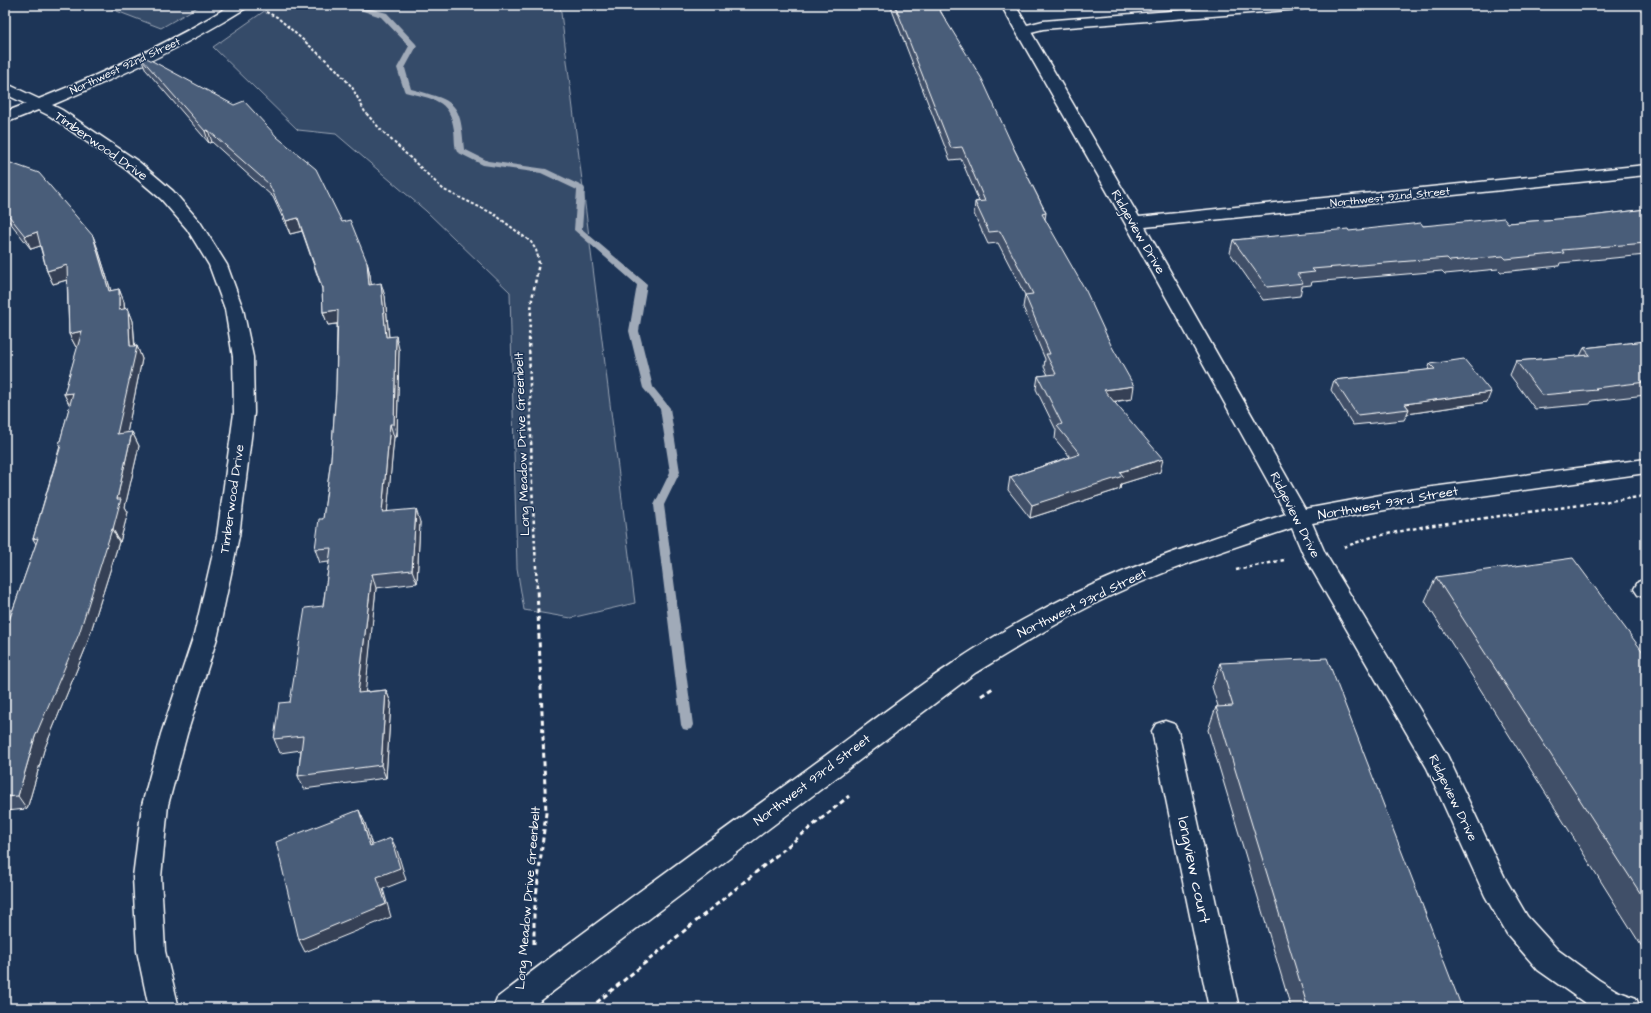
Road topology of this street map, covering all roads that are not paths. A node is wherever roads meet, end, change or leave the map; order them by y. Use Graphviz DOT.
graph roads {
  1 [pos="241,5"];
  2 [pos="1008,5"];
  3 [pos="1302,5"];
  4 [pos="1022,30"];
  5 [pos="5,88"];
  6 [pos="39,104"];
  7 [pos="5,118"];
  8 [pos="1646,170"];
  9 [pos="1134,223"];
  10 [pos="1646,466"];
  11 [pos="1299,518"];
  12 [pos="1165,731"];
  13 [pos="1612,1006"];
  14 [pos="164,1008"];
  15 [pos="508,1008"];
  16 [pos="1224,1008"];
  1 -- 6 [label="street, Northwest 92nd Street"];
  2 -- 4 [label="street, Ridgeview Drive"];
  3 -- 4 [label="street"];
  4 -- 9 [label="street, Ridgeview Drive"];
  5 -- 6 [label="street, Timberwood Drive"];
  6 -- 7 [label="street, Northwest 92nd Street"];
  6 -- 14 [label="street, Timberwood Drive"];
  8 -- 9 [label="street, Northwest 92nd Street"];
  9 -- 11 [label="street, Ridgeview Drive"];
  10 -- 11 [label="street, Northwest 93rd Street"];
  11 -- 13 [label="street, Ridgeview Drive"];
  11 -- 15 [label="street, Northwest 93rd Street"];
  12 -- 16 [label="street, longview court"];
}
